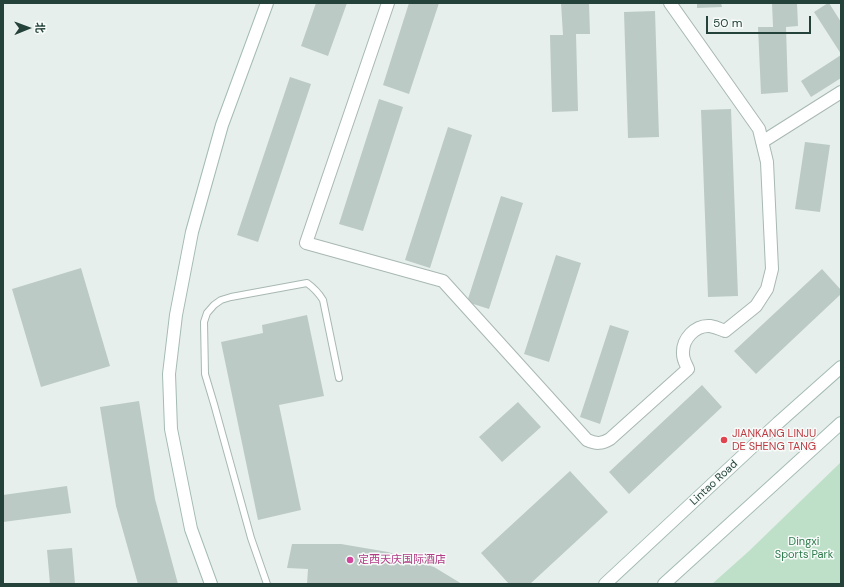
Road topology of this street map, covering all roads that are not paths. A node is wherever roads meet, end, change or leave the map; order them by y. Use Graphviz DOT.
graph roads {
  1 [pos="267,3"];
  2 [pos="388,3"];
  3 [pos="670,3"];
  4 [pos="841,92"];
  5 [pos="762,142"];
  6 [pos="841,367"];
  7 [pos="339,378"];
  8 [pos="841,423"];
  9 [pos="211,584"];
  10 [pos="267,584"];
  11 [pos="606,584"];
  12 [pos="664,584"];
  1 -- 9 [label="street"];
  2 -- 5 [label="street"];
  3 -- 5 [label="street"];
  4 -- 5 [label="street"];
  6 -- 11 [label="street, Lintao Road"];
  7 -- 10 [label="lane"];
  8 -- 12 [label="street"];
}
